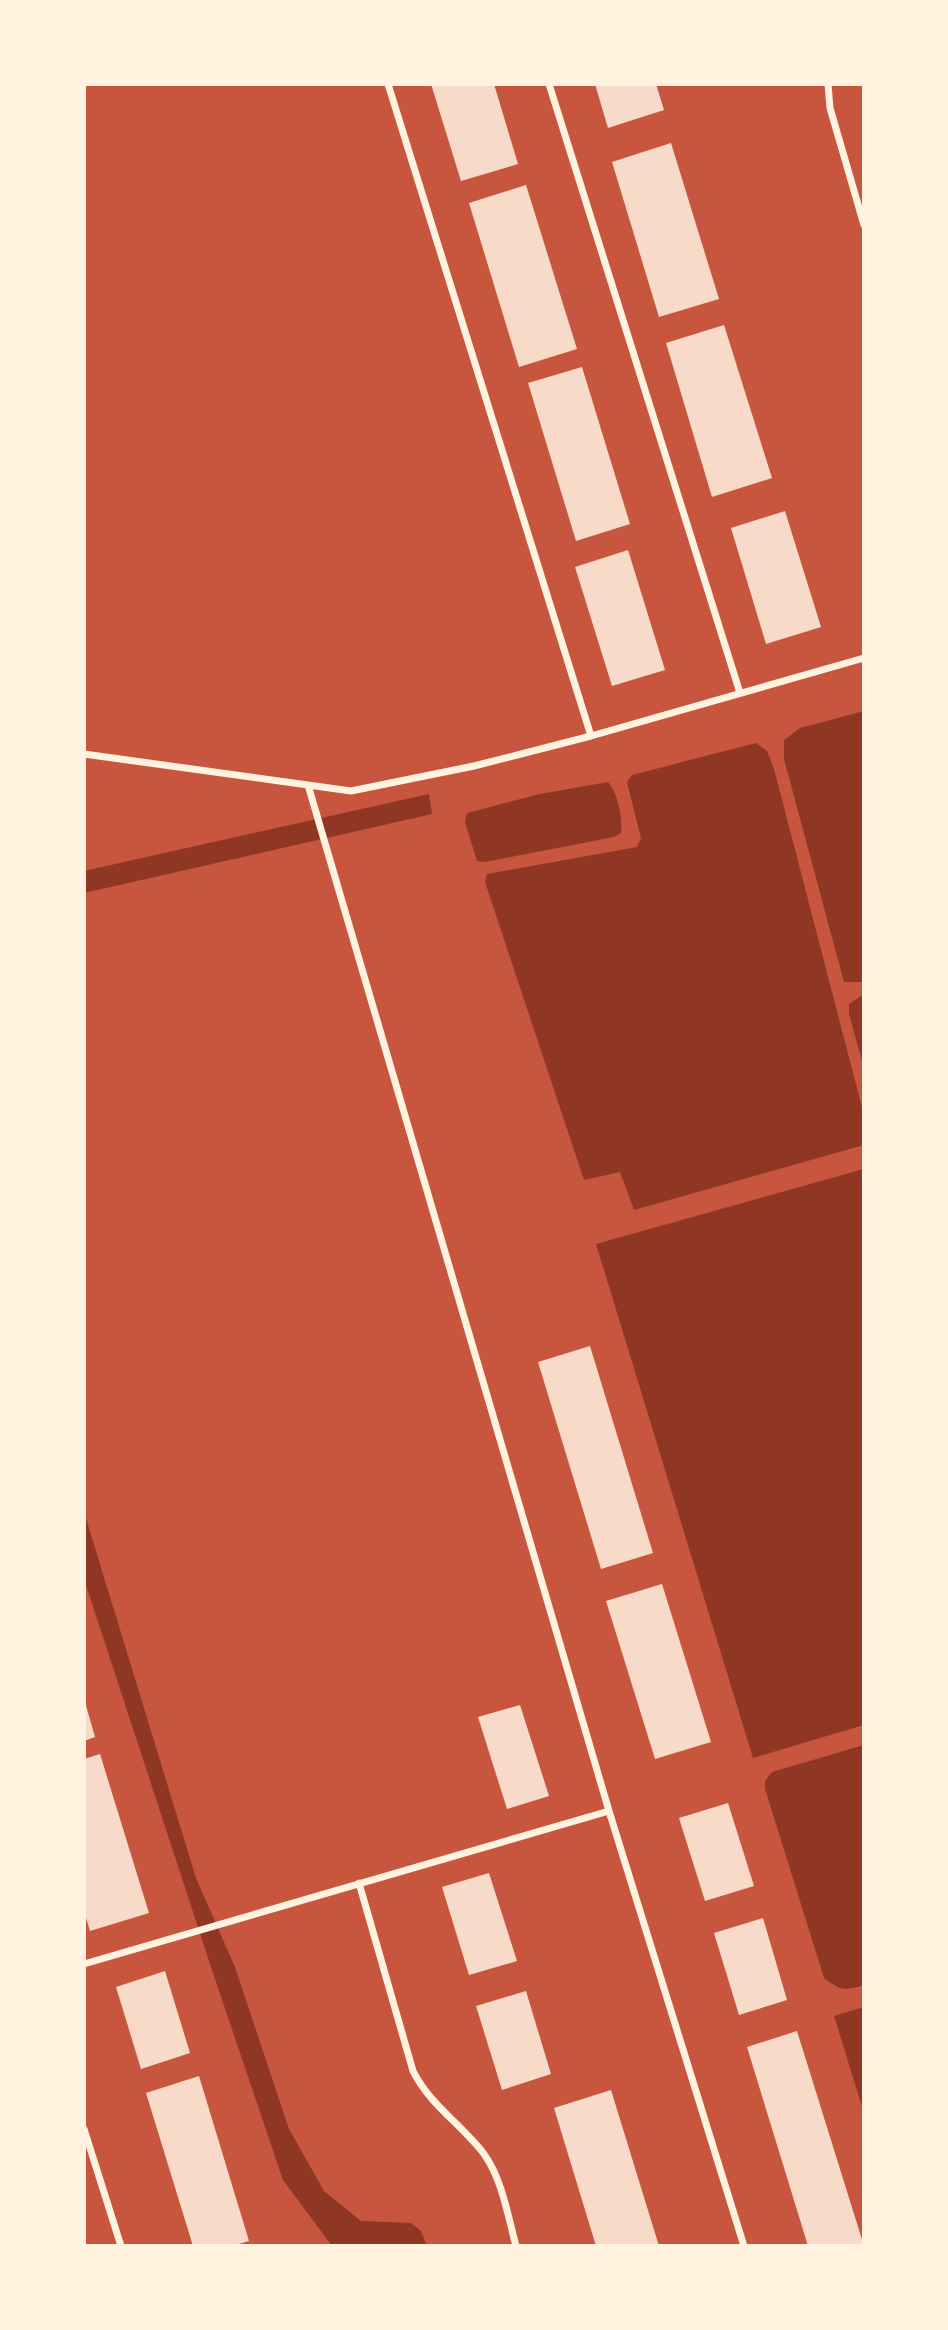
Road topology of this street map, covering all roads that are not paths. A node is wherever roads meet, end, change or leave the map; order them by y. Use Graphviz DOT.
graph roads {
  1 [pos="388,84"];
  2 [pos="549,84"];
  3 [pos="828,84"];
  4 [pos="864,225"];
  5 [pos="864,658"];
  6 [pos="740,693"];
  7 [pos="591,736"];
  8 [pos="84,754"];
  9 [pos="308,785"];
  10 [pos="609,1811"];
  11 [pos="359,1883"];
  12 [pos="84,1964"];
  13 [pos="84,2129"];
  14 [pos="121,2246"];
  15 [pos="516,2246"];
  16 [pos="744,2246"];
  1 -- 7 [label="street"];
  2 -- 6 [label="street"];
  3 -- 4 [label="street"];
  5 -- 6 [label="street"];
  6 -- 7 [label="street"];
  7 -- 9 [label="street"];
  8 -- 9 [label="street"];
  9 -- 10 [label="street"];
  10 -- 11 [label="street"];
  10 -- 16 [label="street"];
  11 -- 12 [label="street"];
  11 -- 15 [label="street"];
  13 -- 14 [label="street"];
}
